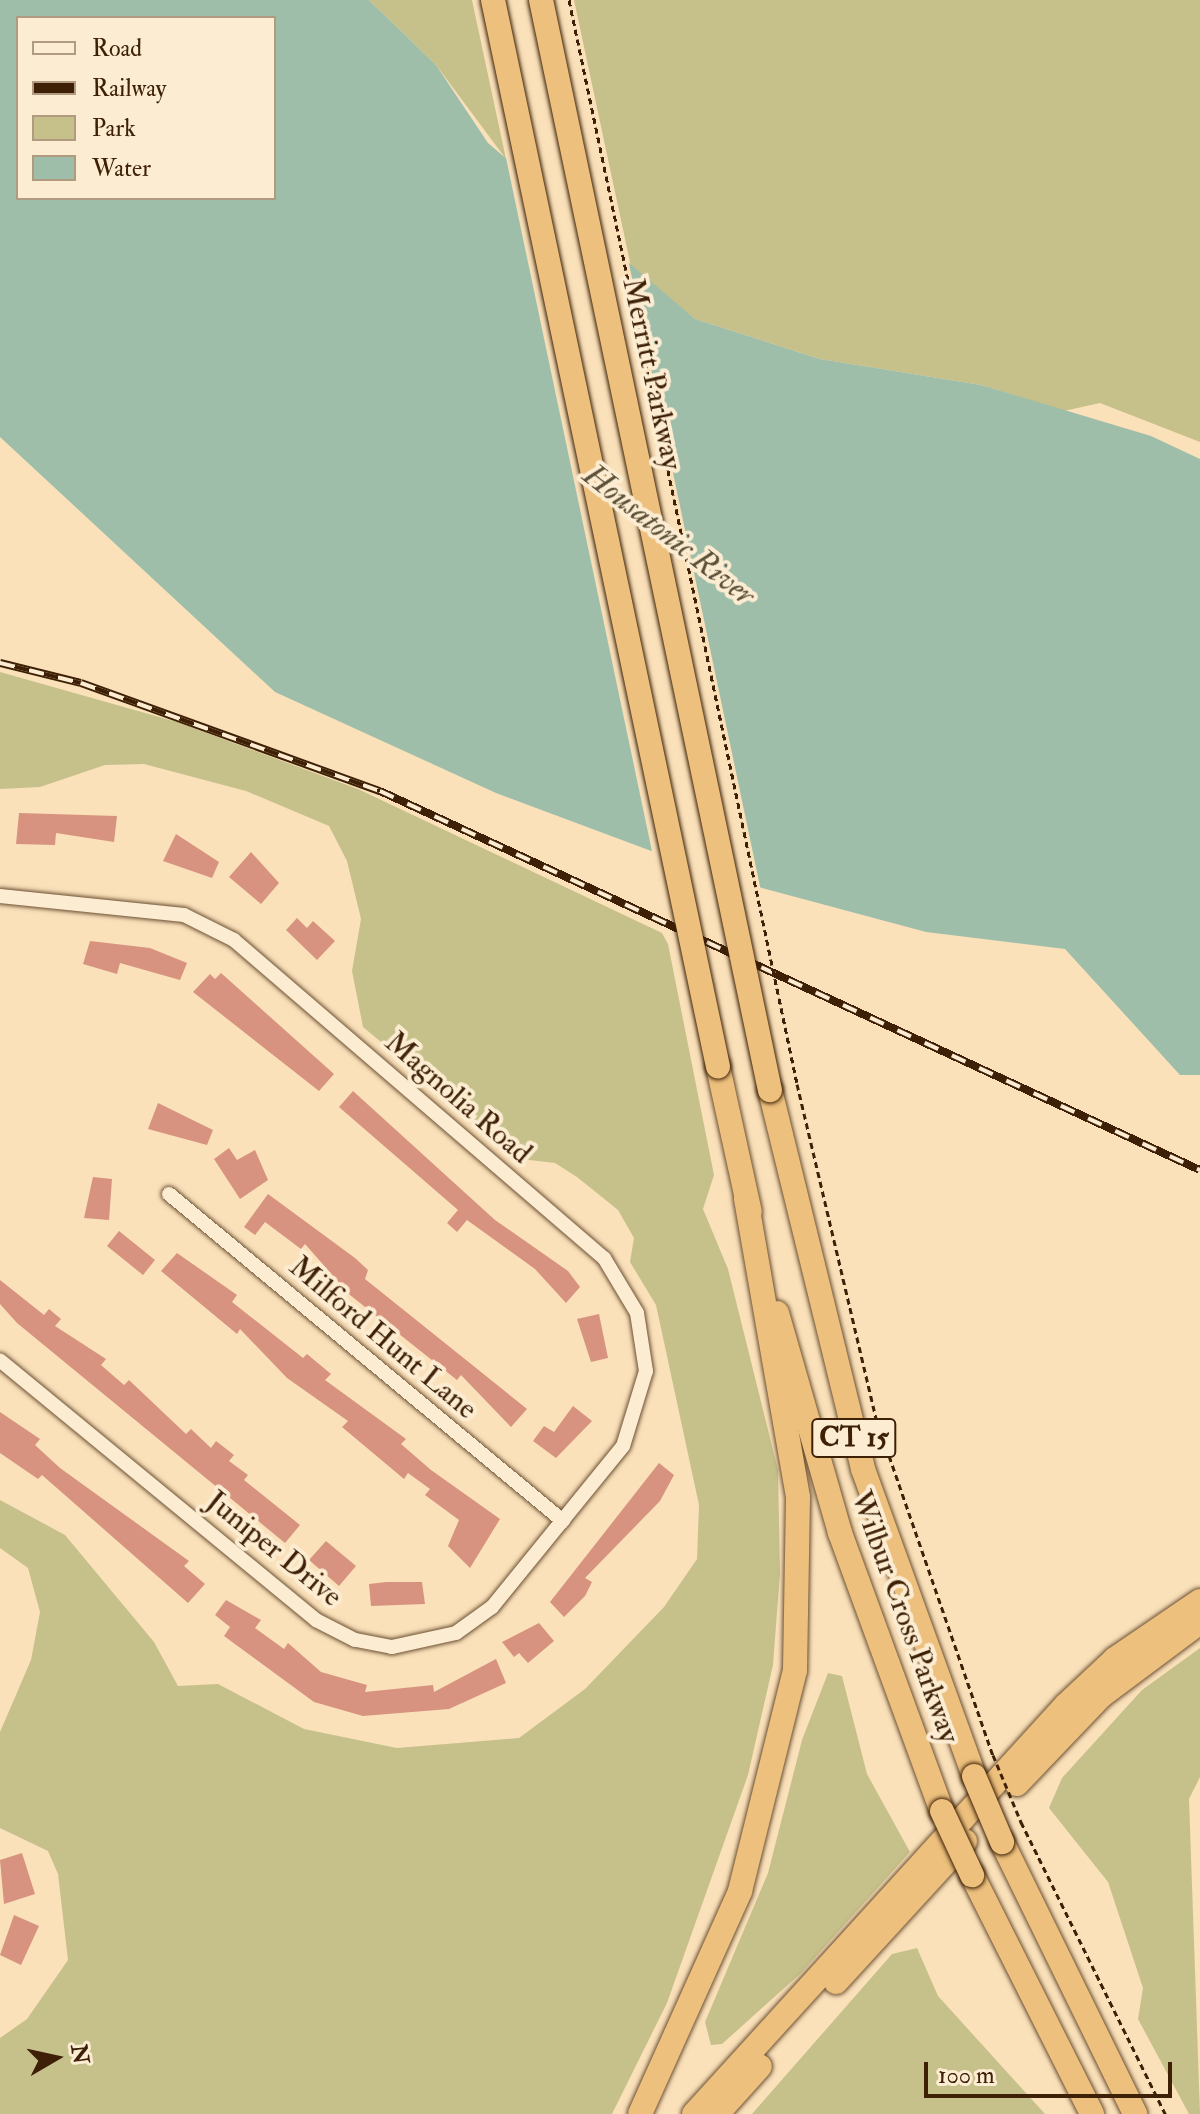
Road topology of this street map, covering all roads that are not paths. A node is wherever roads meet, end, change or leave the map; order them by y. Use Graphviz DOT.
graph roads {
  1 [pos="493,0"];
  2 [pos="541,0"];
  3 [pos="0,896"];
  4 [pos="770,1090"];
  5 [pos="169,1194"];
  6 [pos="746,1198"];
  7 [pos="0,1360"];
  8 [pos="563,1521"];
  9 [pos="1200,1601"];
  10 [pos="1200,1622"];
  11 [pos="640,2114"];
  12 [pos="694,2114"];
  13 [pos="717,2114"];
  14 [pos="1092,2114"];
  15 [pos="1135,2114"];
  1 -- 6 [label="highway, Wilbur Cross Parkway / CT 15, bridge"];
  2 -- 4 [label="highway, Merritt Parkway / CT 15, bridge"];
  3 -- 8 [label="street, Magnolia Road"];
  4 -- 15 [label="highway, Wilbur Cross Parkway / CT 15, bridge"];
  5 -- 8 [label="street, Milford Hunt Lane"];
  6 -- 11 [label="highway"];
  6 -- 14 [label="highway, Wilbur Cross Parkway / CT 15, bridge"];
  7 -- 8 [label="street, Juniper Drive"];
  9 -- 12 [label="highway"];
  10 -- 13 [label="highway"];
}
